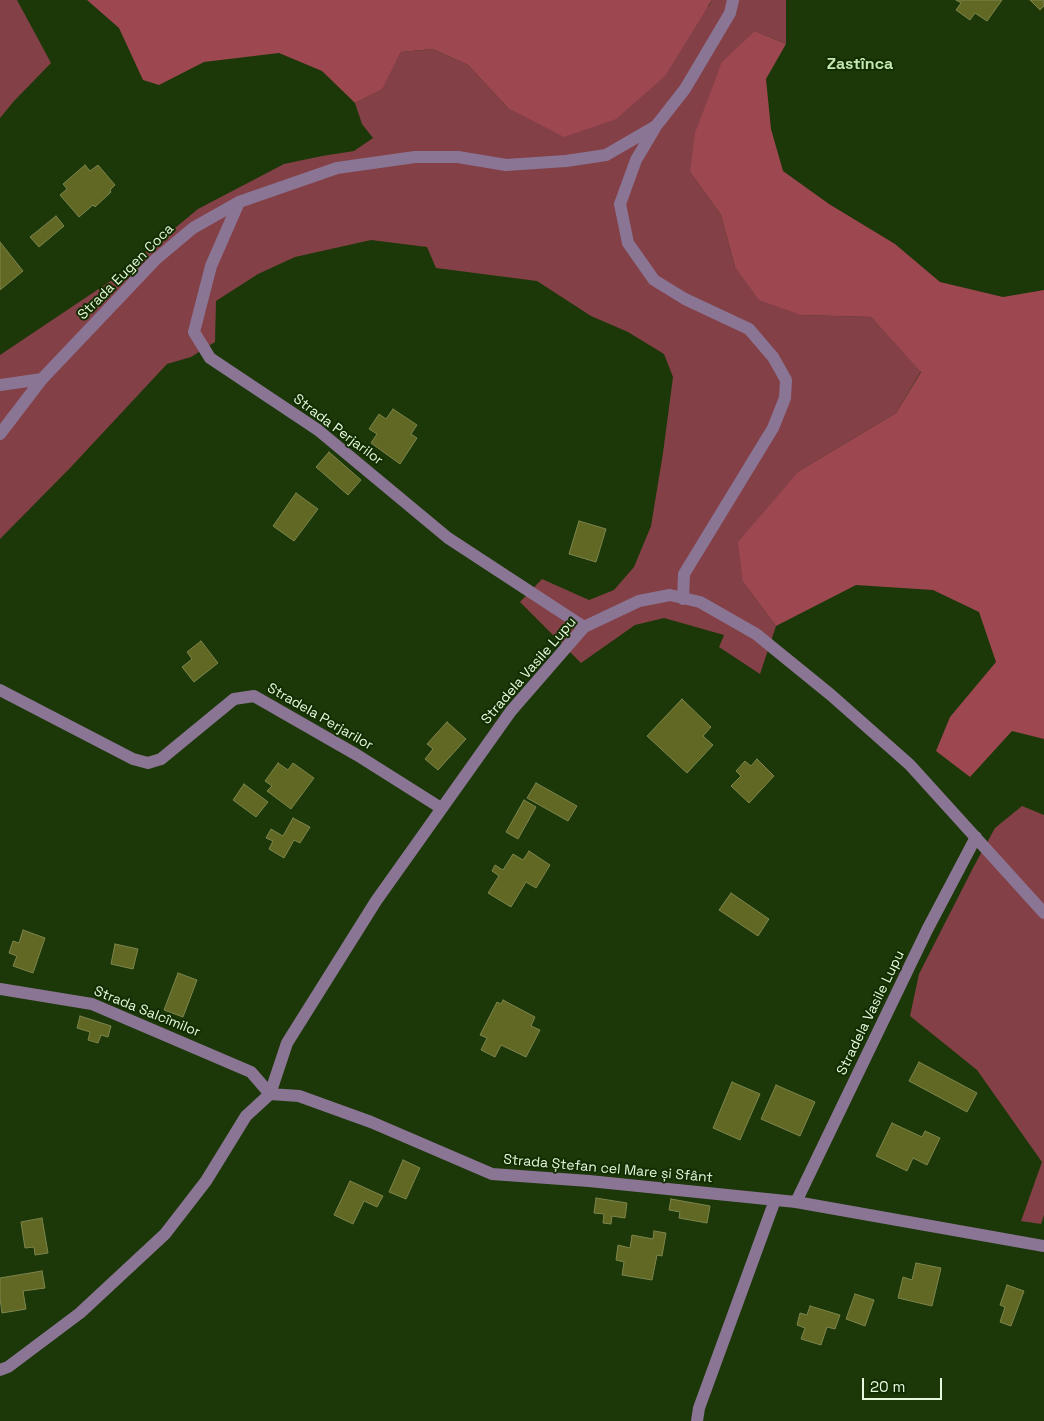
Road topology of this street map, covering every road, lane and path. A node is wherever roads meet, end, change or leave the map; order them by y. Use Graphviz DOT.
graph roads {
  1 [pos="733,0"];
  2 [pos="656,126"];
  3 [pos="239,202"];
  4 [pos="42,379"];
  5 [pos="0,385"];
  6 [pos="0,434"];
  7 [pos="683,599"];
  8 [pos="584,627"];
  9 [pos="0,690"];
  10 [pos="441,808"];
  11 [pos="976,837"];
  12 [pos="1044,913"];
  13 [pos="0,989"];
  14 [pos="270,1094"];
  15 [pos="775,1200"];
  16 [pos="796,1202"];
  17 [pos="1044,1246"];
  18 [pos="0,1370"];
  19 [pos="697,1421"];
  1 -- 2 [label="street, Strada Eugen Coca"];
  2 -- 3 [label="street, Strada Eugen Coca"];
  2 -- 7 [label="street"];
  3 -- 4 [label="street, Strada Eugen Coca"];
  3 -- 8 [label="street, Strada Perjarilor"];
  4 -- 5 [label="street"];
  4 -- 6 [label="street, Strada Eugen Coca"];
  7 -- 8 [label="street, Stradela Vasile Lupu"];
  7 -- 11 [label="street, Stradela Vasile Lupu"];
  8 -- 10 [label="street, Stradela Vasile Lupu"];
  9 -- 10 [label="street, Stradela Perjarilor"];
  10 -- 14 [label="street, Stradela Vasile Lupu"];
  11 -- 12 [label="street, Stradela Vasile Lupu"];
  11 -- 16 [label="street, Stradela Vasile Lupu"];
  13 -- 14 [label="street, Strada Salcîmilor"];
  14 -- 15 [label="street, Strada Ștefan cel Mare și Sfânt"];
  14 -- 18 [label="street"];
  15 -- 16 [label="street, Strada Ștefan cel Mare și Sfânt"];
  15 -- 19 [label="street"];
  16 -- 17 [label="street, Strada Ștefan cel Mare și Sfânt"];
}
